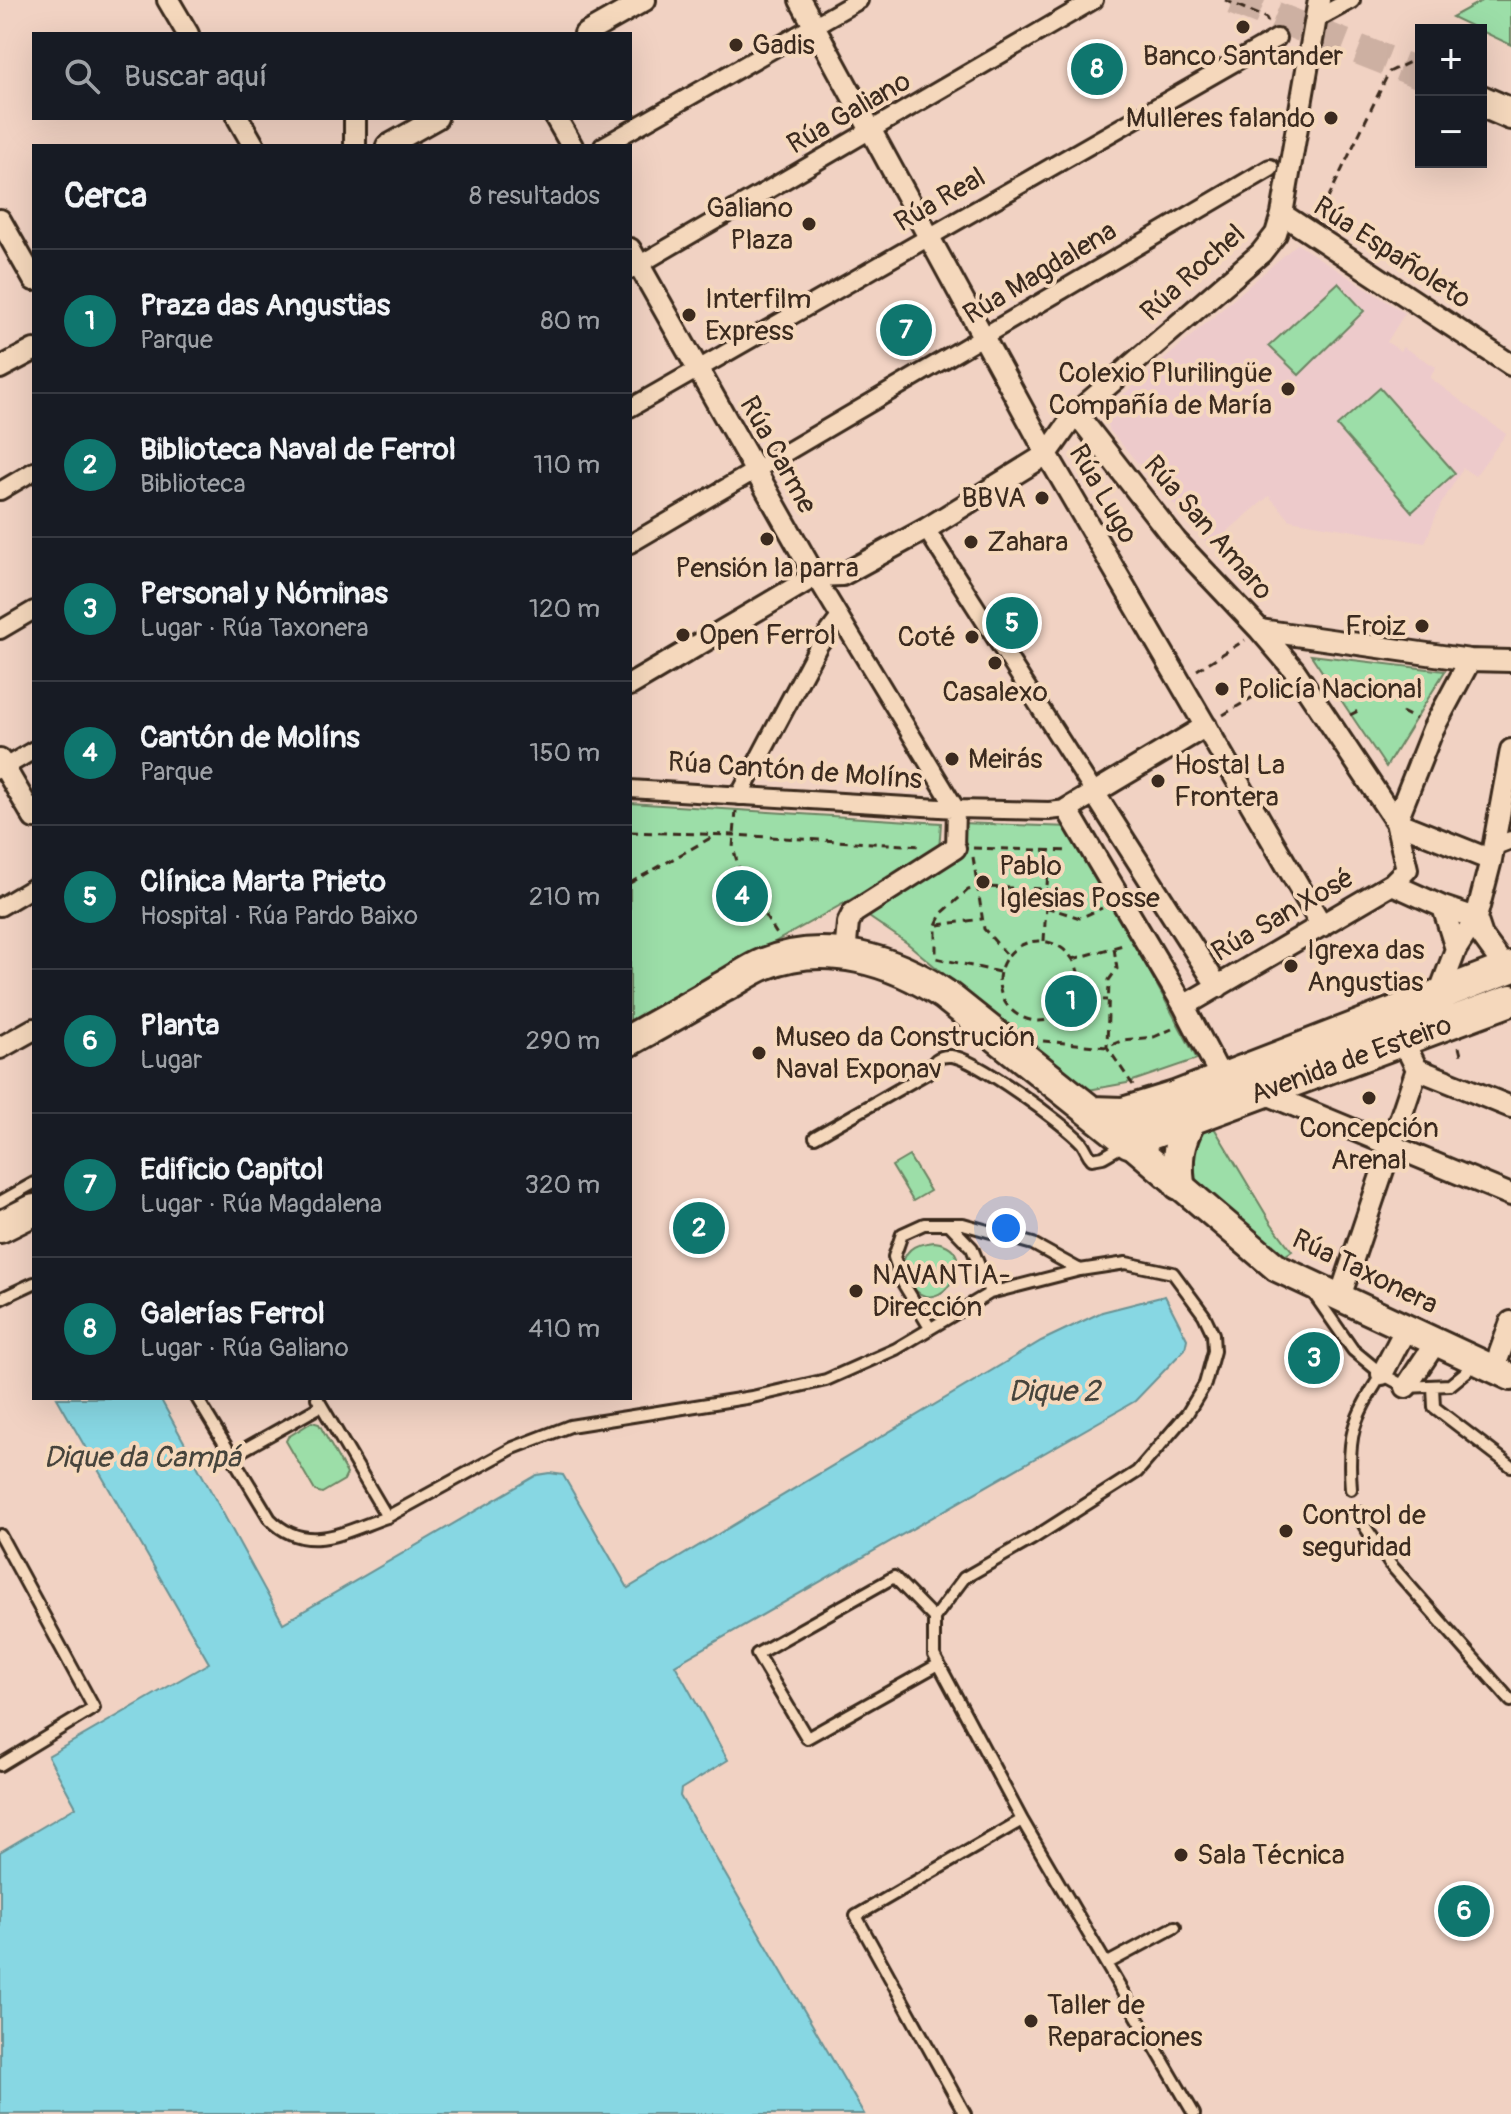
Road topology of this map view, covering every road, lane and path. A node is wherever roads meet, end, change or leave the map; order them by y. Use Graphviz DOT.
graph roads {
  1 [pos="168,0"];
  2 [pos="645,0"];
  3 [pos="800,0"];
  4 [pos="859,0"];
  5 [pos="1094,0"];
  6 [pos="1225,0"];
  7 [pos="1351,0"];
  8 [pos="1318,9"];
  9 [pos="814,25"];
  10 [pos="187,32"];
  11 [pos="589,32"];
  12 [pos="1277,38"];
  13 [pos="1415,61"];
  14 [pos="1487,104"];
  15 [pos="1511,114"];
  16 [pos="239,120"];
  17 [pos="355,120"];
  18 [pos="433,120"];
  19 [pos="557,120"];
  20 [pos="872,130"];
  21 [pos="253,144"];
  22 [pos="355,144"];
  23 [pos="391,144"];
  24 [pos="571,144"];
  25 [pos="606,144"];
  26 [pos="1270,168"];
  27 [pos="1322,211"];
  28 [pos="1282,214"];
  29 [pos="0,220"];
  30 [pos="929,236"];
  31 [pos="633,262"];
  32 [pos="32,276"];
  33 [pos="984,336"];
  34 [pos="32,351"];
  35 [pos="1511,365"];
  36 [pos="0,368"];
  37 [pos="698,369"];
  38 [pos="632,407"];
  39 [pos="1076,413"];
  40 [pos="1047,454"];
  41 [pos="755,470"];
  42 [pos="32,472"];
  43 [pos="0,491"];
  44 [pos="926,529"];
  45 [pos="632,543"];
  46 [pos="815,576"];
  47 [pos="32,611"];
  48 [pos="840,617"];
  49 [pos="0,630"];
  50 [pos="1260,630"];
  51 [pos="1470,660"];
  52 [pos="1511,661"];
  53 [pos="1295,671"];
  54 [pos="1180,681"];
  55 [pos="632,684"];
  56 [pos="1206,726"];
  57 [pos="1511,750"];
  58 [pos="32,751"];
  59 [pos="1,766"];
  60 [pos="632,789"];
  61 [pos="1095,794"];
  62 [pos="739,796"];
  63 [pos="956,809"];
  64 [pos="1067,809"];
  65 [pos="32,815"];
  66 [pos="1396,822"];
  67 [pos="632,832"];
  68 [pos="716,835"];
  69 [pos="734,835"];
  70 [pos="964,848"];
  71 [pos="1498,849"];
  72 [pos="1049,851"];
  73 [pos="1078,851"];
  74 [pos="632,882"];
  75 [pos="1392,884"];
  76 [pos="32,888"];
  77 [pos="977,888"];
  78 [pos="1047,889"];
  79 [pos="1109,906"];
  80 [pos="0,907"];
  81 [pos="1046,907"];
  82 [pos="1443,907"];
  83 [pos="1476,918"];
  84 [pos="982,919"];
  85 [pos="936,925"];
  86 [pos="1322,926"];
  87 [pos="1044,941"];
  88 [pos="1129,944"];
  89 [pos="1114,948"];
  90 [pos="1456,949"];
  91 [pos="845,954"];
  92 [pos="1007,955"];
  93 [pos="788,958"];
  94 [pos="1073,959"];
  95 [pos="1509,968"];
  96 [pos="999,972"];
  97 [pos="1218,987"];
  98 [pos="1439,994"];
  99 [pos="1075,999"];
  100 [pos="1108,1000"];
  101 [pos="1511,1000"];
  102 [pos="1184,1006"];
  103 [pos="1175,1027"];
  104 [pos="32,1030"];
  105 [pos="632,1039"];
  106 [pos="1032,1040"];
  107 [pos="1403,1041"];
  108 [pos="1107,1047"];
  109 [pos="1459,1047"];
  110 [pos="0,1048"];
  111 [pos="1461,1055"];
  112 [pos="1417,1069"];
  113 [pos="1222,1079"];
  114 [pos="1264,1093"];
  115 [pos="1511,1107"];
  116 [pos="1171,1108"];
  117 [pos="1092,1112"];
  118 [pos="815,1137"];
  119 [pos="1129,1142"];
  120 [pos="1391,1146"];
  121 [pos="32,1184"];
  122 [pos="1179,1184"];
  123 [pos="1511,1195"];
  124 [pos="0,1202"];
  125 [pos="32,1211"];
  126 [pos="949,1224"];
  127 [pos="0,1227"];
  128 [pos="1080,1270"];
  129 [pos="1306,1282"];
  130 [pos="32,1284"];
  131 [pos="990,1293"];
  132 [pos="1340,1297"];
  133 [pos="0,1299"];
  134 [pos="1511,1322"];
  135 [pos="930,1328"];
  136 [pos="1406,1328"];
  137 [pos="1436,1342"];
  138 [pos="1494,1369"];
  139 [pos="1382,1374"];
  140 [pos="1433,1386"];
  141 [pos="1406,1387"];
  142 [pos="198,1400"];
  143 [pos="319,1402"];
  144 [pos="232,1456"];
  145 [pos="1511,1466"];
  146 [pos="1351,1489"];
  147 [pos="1359,1512"];
  148 [pos="387,1517"];
  149 [pos="0,1535"];
  150 [pos="934,1618"];
  151 [pos="939,1664"];
  152 [pos="1511,1701"];
  153 [pos="0,1765"];
  154 [pos="1022,1820"];
  155 [pos="1175,1927"];
  156 [pos="1108,1963"];
  157 [pos="965,2114"];
  158 [pos="1194,2114"];
  1 -- 10 [label="street"];
  2 -- 11 [label="street"];
  3 -- 9 [label="street, Rúa Lugo"];
  4 -- 9 [label="street"];
  5 -- 20 [label="street, Rúa Galiano"];
  6 -- 12 [label="path"];
  7 -- 8 [label="street"];
  8 -- 28 [label="street, Rúa Rochel"];
  9 -- 20 [label="street, Rúa Lugo"];
  9 -- 25 [label="street"];
  12 -- 30 [label="street, Rúa Real"];
  13 -- 27 [label="path"];
  14 -- 15 [label="main road"];
  16 -- 21 [label="street"];
  17 -- 22 [label="street"];
  18 -- 23 [label="street"];
  19 -- 24 [label="street"];
  20 -- 30 [label="street, Rúa Lugo"];
  20 -- 31 [label="street, Rúa Galiano"];
  26 -- 33 [label="street, Rúa Magdalena"];
  28 -- 35 [label="street, Rúa Españoleto"];
  28 -- 39 [label="street, Rúa Rochel"];
  29 -- 32 [label="street"];
  30 -- 33 [label="street, Rúa Lugo"];
  30 -- 37 [label="street, Rúa Real"];
  31 -- 37 [label="street, Rúa Carme"];
  33 -- 40 [label="street, Rúa Lugo"];
  33 -- 41 [label="street, Rúa Magdalena"];
  34 -- 36 [label="street"];
  37 -- 38 [label="street, Rúa Real"];
  37 -- 41 [label="street, Rúa Carme"];
  39 -- 40 [label="street, Rúa Rochel"];
  39 -- 50 [label="street, Rúa San Amaro"];
  40 -- 44 [label="street"];
  40 -- 54 [label="street, Rúa Lugo"];
  41 -- 45 [label="street, Rúa Magdalena"];
  41 -- 46 [label="street, Rúa Carme"];
  42 -- 43 [label="street"];
  44 -- 46 [label="street"];
  44 -- 61 [label="street"];
  46 -- 48 [label="street, Rúa Carme"];
  46 -- 55 [label="street"];
  47 -- 49 [label="street"];
  48 -- 62 [label="street"];
  48 -- 63 [label="street, Rúa Carme"];
  50 -- 51 [label="street, Rúa San Amaro"];
  50 -- 53 [label="street"];
  50 -- 54 [label="path"];
  51 -- 52 [label="street, Rúa San Amaro"];
  51 -- 66 [label="street"];
  53 -- 56 [label="path"];
  53 -- 66 [label="street"];
  54 -- 56 [label="street, Rúa Lugo"];
  56 -- 61 [label="street"];
  56 -- 86 [label="street, Rúa Lugo"];
  57 -- 71 [label="street"];
  58 -- 59 [label="street"];
  59 -- 65 [label="street"];
  60 -- 62 [label="street, Rúa Cantón de Molíns"];
  61 -- 64 [label="street"];
  61 -- 97 [label="street"];
  62 -- 63 [label="street, Rúa Cantón de Molíns"];
  62 -- 69 [label="path"];
  63 -- 64 [label="street, Rúa Cantón de Molíns"];
  63 -- 70 [label="street"];
  64 -- 102 [label="street"];
  66 -- 71 [label="street"];
  66 -- 75 [label="street, Rúa San Xosé"];
  67 -- 68 [label="path"];
  68 -- 69 [label="path"];
  68 -- 74 [label="path"];
  69 -- 70 [label="path"];
  69 -- 93 [label="path"];
  70 -- 72 [label="path"];
  70 -- 77 [label="path"];
  70 -- 91 [label="street"];
  71 -- 83 [label="street"];
  72 -- 73 [label="path"];
  72 -- 78 [label="path"];
  75 -- 82 [label="street"];
  75 -- 86 [label="street, Rúa San Xosé"];
  76 -- 80 [label="street"];
  77 -- 78 [label="path"];
  77 -- 84 [label="path"];
  77 -- 85 [label="path"];
  78 -- 81 [label="path"];
  79 -- 81 [label="path"];
  81 -- 87 [label="path"];
  82 -- 83 [label="street"];
  82 -- 90 [label="street"];
  83 -- 90 [label="street"];
  83 -- 95 [label="street"];
  84 -- 85 [label="path"];
  84 -- 92 [label="path"];
  85 -- 96 [label="path"];
  86 -- 97 [label="street, Rúa San Xosé"];
  87 -- 92 [label="path"];
  87 -- 94 [label="path"];
  88 -- 89 [label="path"];
  89 -- 94 [label="path"];
  89 -- 100 [label="path"];
  90 -- 98 [label="street"];
  91 -- 93 [label="main road"];
  91 -- 117 [label="main road"];
  92 -- 96 [label="path"];
  93 -- 105 [label="main road"];
  94 -- 99 [label="path"];
  95 -- 98 [label="main road, Avenida de Esteiro"];
  96 -- 99 [label="path"];
  97 -- 102 [label="street, Rúa San Xosé"];
  98 -- 113 [label="main road, Avenida de Esteiro"];
  99 -- 100 [label="path"];
  100 -- 108 [label="path"];
  101 -- 107 [label="main road, Avenida de Esteiro"];
  102 -- 113 [label="street"];
  103 -- 108 [label="path"];
  104 -- 110 [label="street"];
  106 -- 108 [label="path"];
  107 -- 112 [label="street"];
  107 -- 114 [label="main road, Avenida de Esteiro"];
  108 -- 116 [label="path"];
  109 -- 111 [label="path"];
  112 -- 115 [label="street"];
  112 -- 120 [label="street"];
  113 -- 116 [label="main road, Avenida de Esteiro"];
  114 -- 116 [label="main road, Avenida de Esteiro"];
  114 -- 120 [label="street"];
  116 -- 117 [label="main road"];
  116 -- 119 [label="main road"];
  116 -- 122 [label="main road"];
  117 -- 119 [label="main road"];
  118 -- 119 [label="lane"];
  119 -- 122 [label="street, Rúa Taxonera"];
  120 -- 123 [label="street"];
  120 -- 132 [label="street"];
  121 -- 124 [label="lane"];
  122 -- 129 [label="street, Rúa Taxonera"];
  125 -- 127 [label="main road"];
  126 -- 128 [label="lane"];
  126 -- 131 [label="lane"];
  126 -- 135 [label="lane"];
  128 -- 131 [label="lane"];
  128 -- 150 [label="lane"];
  129 -- 132 [label="street, Rúa Taxonera"];
  129 -- 139 [label="lane"];
  130 -- 133 [label="lane"];
  131 -- 135 [label="lane"];
  132 -- 136 [label="street, Rúa Taxonera"];
  134 -- 138 [label="street"];
  135 -- 148 [label="lane"];
  136 -- 137 [label="street, Rúa Taxonera"];
  136 -- 139 [label="street"];
  137 -- 138 [label="street, Rúa Taxonera"];
  137 -- 141 [label="street"];
  138 -- 140 [label="lane"];
  139 -- 141 [label="lane"];
  139 -- 146 [label="lane"];
  140 -- 141 [label="lane"];
  140 -- 145 [label="lane"];
  142 -- 144 [label="lane"];
  143 -- 144 [label="lane"];
  143 -- 148 [label="lane"];
  144 -- 148 [label="lane"];
  147 -- 152 [label="lane"];
  149 -- 153 [label="lane"];
  150 -- 151 [label="lane"];
  150 -- 151 [label="lane"];
  151 -- 154 [label="lane"];
  154 -- 156 [label="lane"];
  154 -- 157 [label="lane"];
  155 -- 156 [label="lane"];
  156 -- 158 [label="lane"];
}
